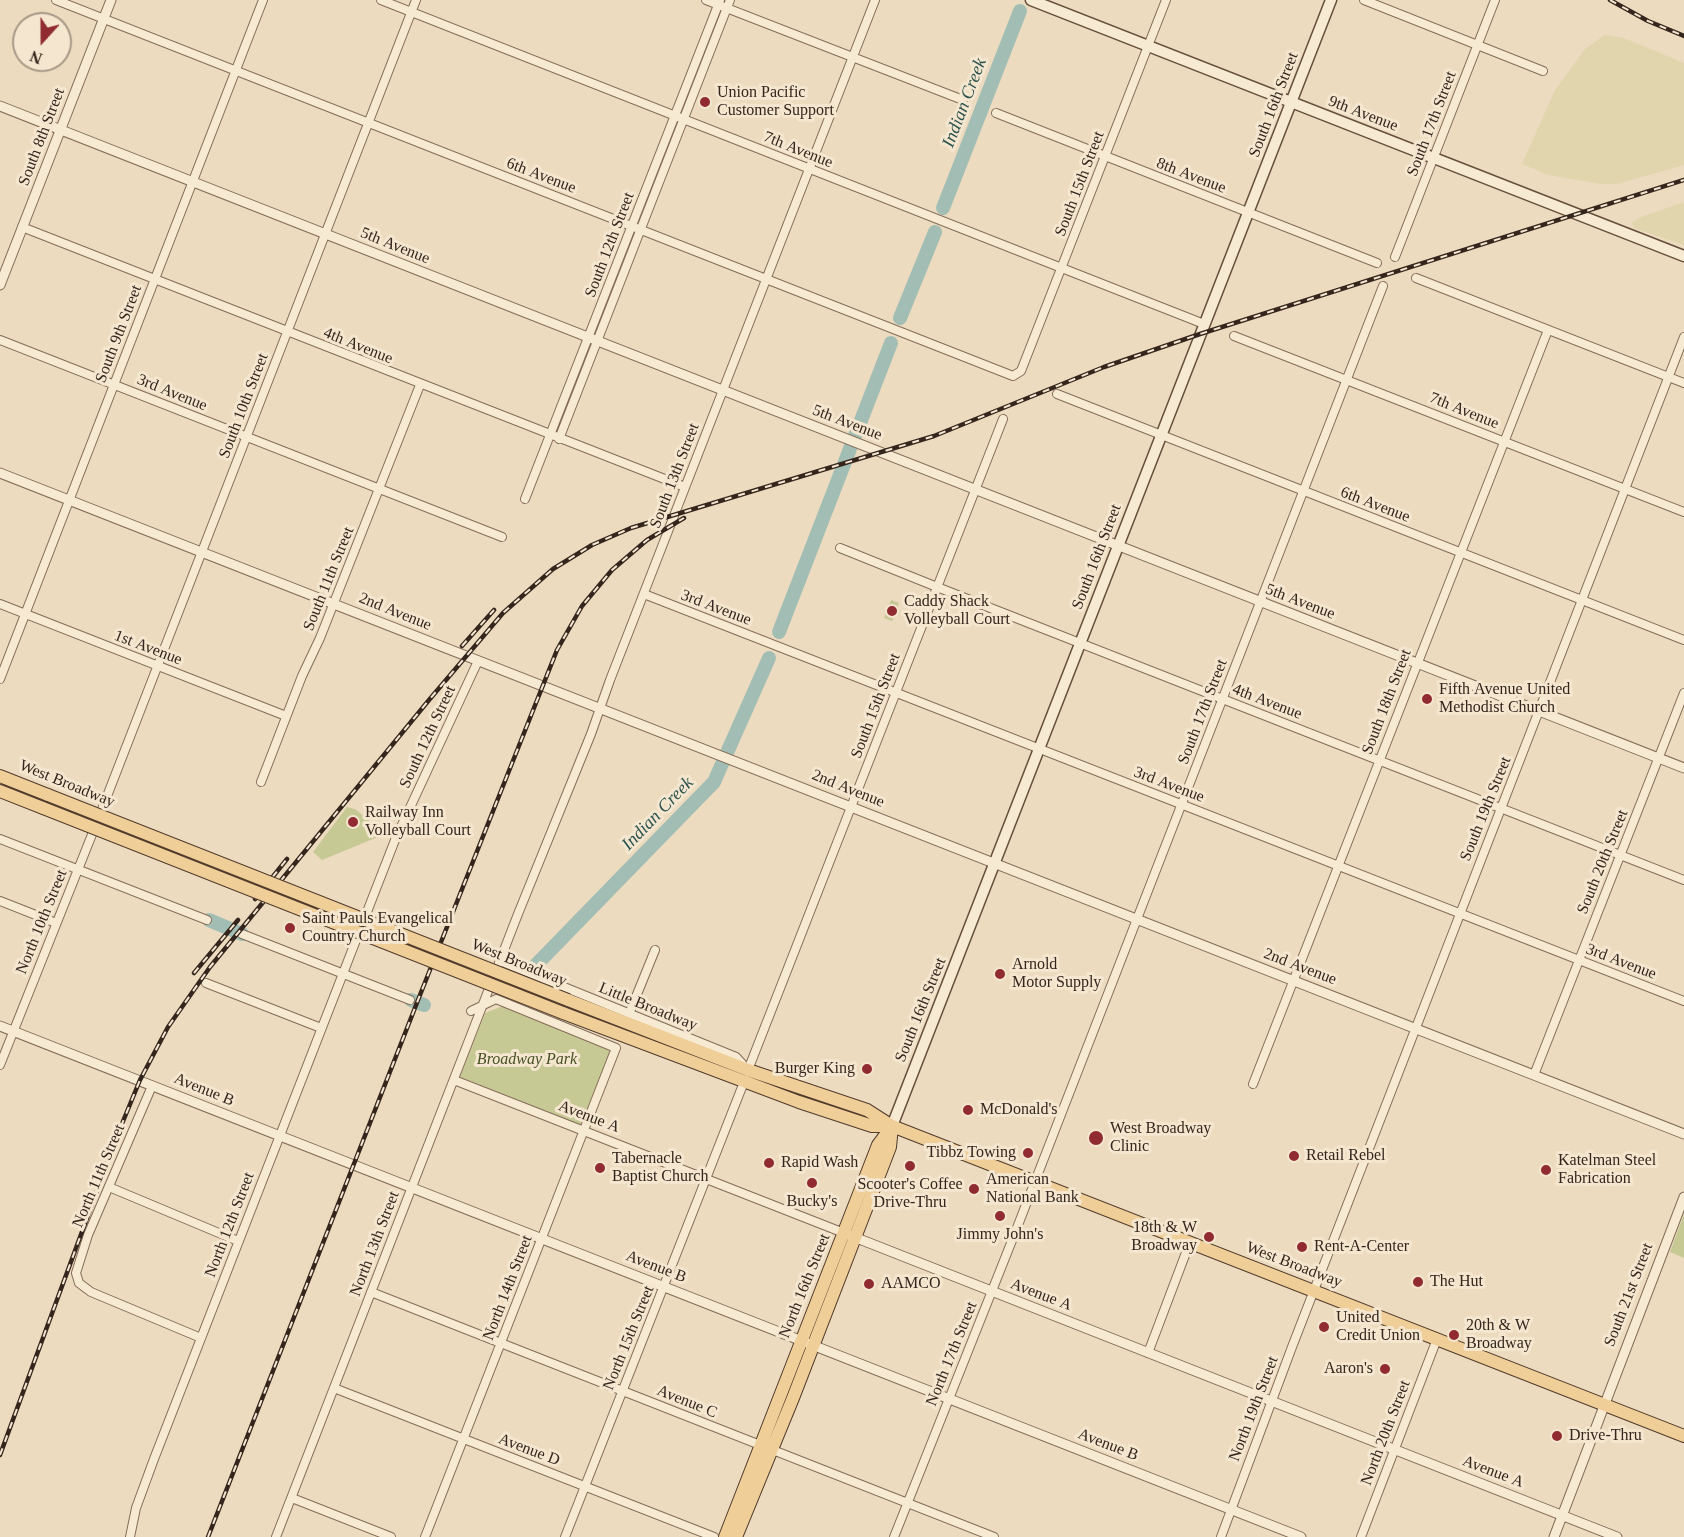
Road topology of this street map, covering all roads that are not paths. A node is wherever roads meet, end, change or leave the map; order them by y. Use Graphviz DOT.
graph roads {
  1 [pos="56,0"];
  2 [pos="111,0"];
  3 [pos="263,0"];
  4 [pos="381,0"];
  5 [pos="416,0"];
  6 [pos="706,0"];
  7 [pos="875,0"];
  8 [pos="1031,0"];
  9 [pos="1166,0"];
  10 [pos="1330,0"];
  11 [pos="1365,0"];
  12 [pos="1495,0"];
  13 [pos="719,2"];
  14 [pos="728,4"];
  15 [pos="411,12"];
  16 [pos="103,19"];
  17 [pos="1477,45"];
  18 [pos="1149,46"];
  19 [pos="852,57"];
  20 [pos="236,71"];
  21 [pos="1544,71"];
  22 [pos="963,100"];
  23 [pos="1291,102"];
  24 [pos="0,106"];
  25 [pos="996,113"];
  26 [pos="674,116"];
  27 [pos="684,119"];
  28 [pos="368,123"];
  29 [pos="61,130"];
  30 [pos="1105,156"];
  31 [pos="1433,158"];
  32 [pos="810,170"];
  33 [pos="193,182"];
  34 [pos="1248,212"];
  35 [pos="22,227"];
  36 [pos="631,227"];
  37 [pos="640,230"];
  38 [pos="325,234"];
  39 [pos="1684,256"];
  40 [pos="1395,257"];
  41 [pos="1377,263"];
  42 [pos="1061,268"];
  43 [pos="1416,278"];
  44 [pos="155,280"];
  45 [pos="766,280"];
  46 [pos="0,285"];
  47 [pos="1383,286"];
  48 [pos="1204,324"];
  49 [pos="1548,330"];
  50 [pos="287,332"];
  51 [pos="1234,336"];
  52 [pos="1684,337"];
  53 [pos="0,340"];
  54 [pos="592,340"];
  55 [pos="1016,375"];
  56 [pos="1669,377"];
  57 [pos="1347,380"];
  58 [pos="1684,383"];
  59 [pos="114,385"];
  60 [pos="420,385"];
  61 [pos="723,391"];
  62 [pos="1057,394"];
  63 [pos="1003,419"];
  64 [pos="550,435"];
  65 [pos="1161,435"];
  66 [pos="246,437"];
  67 [pos="559,439"];
  68 [pos="1503,441"];
  69 [pos="0,473"];
  70 [pos="685,487"];
  71 [pos="379,489"];
  72 [pos="1626,489"];
  73 [pos="975,490"];
  74 [pos="1304,491"];
  75 [pos="70,499"];
  76 [pos="525,499"];
  77 [pos="1684,512"];
  78 [pos="502,537"];
  79 [pos="1117,546"];
  80 [pos="840,548"];
  81 [pos="202,551"];
  82 [pos="1460,552"];
  83 [pos="937,587"];
  84 [pos="644,594"];
  85 [pos="1582,601"];
  86 [pos="1260,602"];
  87 [pos="334,603"];
  88 [pos="0,604"];
  89 [pos="25,614"];
  90 [pos="1684,640"];
  91 [pos="1080,643"];
  92 [pos="478,661"];
  93 [pos="1417,663"];
  94 [pos="157,666"];
  95 [pos="0,679"];
  96 [pos="896,693"];
  97 [pos="1684,693"];
  98 [pos="1222,699"];
  99 [pos="600,708"];
  100 [pos="1539,712"];
  101 [pos="286,716"];
  102 [pos="1038,748"];
  103 [pos="1658,758"];
  104 [pos="1378,760"];
  105 [pos="1684,768"];
  106 [pos="0,776"];
  107 [pos="261,782"];
  108 [pos="0,791"];
  109 [pos="1181,804"];
  110 [pos="851,807"];
  111 [pos="1501,809"];
  112 [pos="97,822"];
  113 [pos="0,839"];
  114 [pos="1620,855"];
  115 [pos="993,863"];
  116 [pos="1337,865"];
  117 [pos="77,869"];
  118 [pos="1684,880"];
  119 [pos="0,902"];
  120 [pos="1459,913"];
  121 [pos="1136,919"];
  122 [pos="207,920"];
  123 [pos="56,923"];
  124 [pos="362,925"];
  125 [pos="242,934"];
  126 [pos="655,950"];
  127 [pos="1579,960"];
  128 [pos="500,962"];
  129 [pos="342,973"];
  130 [pos="1293,981"];
  131 [pos="206,983"];
  132 [pos="410,1000"];
  133 [pos="1684,1001"];
  134 [pos="483,1006"];
  135 [pos="471,1011"];
  136 [pos="629,1014"];
  137 [pos="0,1026"];
  138 [pos="321,1028"];
  139 [pos="1415,1029"];
  140 [pos="13,1031"];
  141 [pos="0,1065"];
  142 [pos="746,1076"];
  143 [pos="1534,1076"];
  144 [pos="454,1080"];
  145 [pos="1253,1083"];
  146 [pos="152,1086"];
  147 [pos="892,1126"];
  148 [pos="584,1131"];
  149 [pos="1684,1134"];
  150 [pos="279,1135"];
  151 [pos="706,1179"];
  152 [pos="1035,1181"];
  153 [pos="109,1187"];
  154 [pos="412,1188"];
  155 [pos="1684,1197"];
  156 [pos="849,1235"];
  157 [pos="541,1238"];
  158 [pos="238,1241"];
  159 [pos="1190,1242"];
  160 [pos="664,1287"];
  161 [pos="1314,1291"];
  162 [pos="371,1292"];
  163 [pos="992,1292"];
  164 [pos="201,1338"];
  165 [pos="1437,1339"];
  166 [pos="801,1341"];
  167 [pos="501,1343"];
  168 [pos="813,1346"];
  169 [pos="1148,1353"];
  170 [pos="334,1388"];
  171 [pos="623,1391"];
  172 [pos="949,1399"];
  173 [pos="1272,1401"];
  174 [pos="1604,1405"];
  175 [pos="1684,1436"];
  176 [pos="463,1438"];
  177 [pos="766,1448"];
  178 [pos="1395,1450"];
  179 [pos="585,1486"];
  180 [pos="292,1498"];
  181 [pos="908,1503"];
  182 [pos="1231,1509"];
  183 [pos="1562,1515"];
  184 [pos="130,1537"];
  185 [pos="276,1537"];
  186 [pos="391,1537"];
  187 [pos="425,1537"];
  188 [pos="565,1537"];
  189 [pos="714,1537"];
  190 [pos="725,1537"];
  191 [pos="736,1537"];
  192 [pos="894,1537"];
  193 [pos="994,1537"];
  194 [pos="1221,1537"];
  195 [pos="1301,1537"];
  196 [pos="1361,1537"];
  197 [pos="1554,1537"];
  198 [pos="1617,1537"];
  1 -- 16 [label="street, 6th Avenue"];
  2 -- 16 [label="street, South 8th Street"];
  3 -- 20 [label="street, South 9th Street"];
  4 -- 15 [label="street, 7th Avenue"];
  5 -- 15 [label="street, South 10th Street"];
  6 -- 13 [label="street"];
  7 -- 19 [label="street, South 13th Street"];
  8 -- 18 [label="main road, 9th Avenue"];
  9 -- 18 [label="street, South 15th Street"];
  10 -- 23 [label="main road, South 16th Street"];
  11 -- 17 [label="street"];
  12 -- 17 [label="street, South 17th Street"];
  13 -- 14 [label="street"];
  13 -- 26 [label="street, South 12th Street"];
  14 -- 19 [label="street"];
  14 -- 27 [label="street, South 12th Street"];
  15 -- 26 [label="street, 7th Avenue"];
  15 -- 28 [label="street, South 10th Street"];
  16 -- 20 [label="street, 6th Avenue"];
  16 -- 29 [label="street, South 8th Street"];
  17 -- 21 [label="street"];
  17 -- 31 [label="street, South 17th Street"];
  18 -- 23 [label="main road, 9th Avenue"];
  18 -- 30 [label="street, South 15th Street"];
  19 -- 22 [label="street"];
  19 -- 32 [label="street, South 13th Street"];
  20 -- 28 [label="street, 6th Avenue"];
  20 -- 33 [label="street, South 9th Street"];
  23 -- 31 [label="main road, 9th Avenue"];
  23 -- 34 [label="main road, South 16th Street"];
  24 -- 29 [label="street, 5th Avenue"];
  25 -- 30 [label="street, 8th Avenue"];
  26 -- 27 [label="street, 7th Avenue"];
  26 -- 36 [label="street, South 12th Street"];
  27 -- 32 [label="street, 7th Avenue"];
  27 -- 37 [label="street, South 12th Street"];
  28 -- 36 [label="street, 6th Avenue"];
  28 -- 38 [label="street, South 10th Street"];
  29 -- 33 [label="street, 5th Avenue"];
  29 -- 35 [label="street, South 8th Street"];
  30 -- 34 [label="street, 8th Avenue"];
  30 -- 42 [label="street, South 15th Street"];
  31 -- 39 [label="main road, 9th Avenue"];
  31 -- 40 [label="street, South 17th Street"];
  32 -- 42 [label="street, 7th Avenue"];
  32 -- 45 [label="street, South 13th Street"];
  33 -- 38 [label="street, 5th Avenue"];
  33 -- 44 [label="street, South 9th Street"];
  34 -- 41 [label="street, 8th Avenue"];
  34 -- 48 [label="main road, South 16th Street"];
  35 -- 44 [label="street, 4th Avenue"];
  35 -- 46 [label="street, South 8th Street"];
  36 -- 37 [label="street, 6th Avenue"];
  36 -- 54 [label="street, South 12th Street"];
  37 -- 45 [label="street, 6th Avenue"];
  37 -- 54 [label="street, South 12th Street"];
  38 -- 50 [label="street, South 10th Street"];
  38 -- 54 [label="street, 5th Avenue"];
  42 -- 48 [label="street, 7th Avenue"];
  42 -- 55 [label="street, South 15th Street"];
  43 -- 49 [label="street"];
  44 -- 50 [label="street, 4th Avenue"];
  44 -- 59 [label="street, South 9th Street"];
  45 -- 55 [label="street, 6th Avenue"];
  45 -- 61 [label="street, South 13th Street"];
  47 -- 57 [label="street, South 17th Street"];
  48 -- 65 [label="main road, South 16th Street"];
  49 -- 56 [label="street"];
  49 -- 68 [label="street, South 18th Street"];
  50 -- 60 [label="street, 4th Avenue"];
  50 -- 66 [label="street, South 10th Street"];
  51 -- 57 [label="street, 7th Avenue"];
  52 -- 56 [label="street, South 19th Street"];
  53 -- 59 [label="street, 3rd Avenue"];
  54 -- 61 [label="street, 5th Avenue"];
  54 -- 64 [label="street, South 12th Street"];
  54 -- 67 [label="street, South 12th Street"];
  56 -- 58 [label="street"];
  56 -- 72 [label="street, South 19th Street"];
  57 -- 68 [label="street, 7th Avenue"];
  57 -- 74 [label="street, South 17th Street"];
  59 -- 66 [label="street, 3rd Avenue"];
  59 -- 75 [label="street, South 9th Street"];
  60 -- 64 [label="street, 4th Avenue"];
  60 -- 71 [label="street, South 11th Street"];
  61 -- 70 [label="street, South 13th Street"];
  61 -- 73 [label="street, 5th Avenue"];
  62 -- 65 [label="street, 6th Avenue"];
  63 -- 73 [label="street, South 15th Street"];
  64 -- 67 [label="street, 4th Avenue"];
  64 -- 76 [label="street, South 12th Street"];
  65 -- 74 [label="street, 6th Avenue"];
  65 -- 79 [label="main road, South 16th Street"];
  66 -- 71 [label="street, 3rd Avenue"];
  66 -- 81 [label="street, South 10th Street"];
  67 -- 70 [label="street, 4th Avenue"];
  68 -- 72 [label="street, 7th Avenue"];
  68 -- 82 [label="street, South 18th Street"];
  69 -- 75 [label="street, 2nd Avenue"];
  70 -- 84 [label="street, South 13th Street"];
  71 -- 78 [label="street, 3rd Avenue"];
  71 -- 87 [label="street, South 11th Street"];
  72 -- 77 [label="street, 7th Avenue"];
  72 -- 85 [label="street, South 19th Street"];
  73 -- 79 [label="street, 5th Avenue"];
  73 -- 83 [label="street, South 15th Street"];
  74 -- 82 [label="street, 6th Avenue"];
  74 -- 86 [label="street, South 17th Street"];
  75 -- 81 [label="street, 2nd Avenue"];
  75 -- 89 [label="street, South 9th Street"];
  79 -- 86 [label="street, 5th Avenue"];
  79 -- 91 [label="main road, South 16th Street"];
  80 -- 83 [label="street, 4th Avenue"];
  81 -- 87 [label="street, 2nd Avenue"];
  81 -- 94 [label="street, South 10th Street"];
  82 -- 85 [label="street, 6th Avenue"];
  82 -- 93 [label="street, South 18th Street"];
  83 -- 91 [label="street, 4th Avenue"];
  83 -- 96 [label="street, South 15th Street"];
  84 -- 96 [label="street, 3rd Avenue"];
  84 -- 99 [label="street, South 13th Street"];
  85 -- 90 [label="street, 6th Avenue"];
  85 -- 100 [label="street, South 19th Street"];
  86 -- 93 [label="street, 5th Avenue"];
  86 -- 98 [label="street, South 17th Street"];
  87 -- 92 [label="street, 2nd Avenue"];
  87 -- 101 [label="street, South 11th Street"];
  88 -- 89 [label="street, 1st Avenue"];
  89 -- 94 [label="street, 1st Avenue"];
  89 -- 95 [label="street, South 9th Street"];
  91 -- 98 [label="street, 4th Avenue"];
  91 -- 102 [label="main road, South 16th Street"];
  92 -- 99 [label="street, 2nd Avenue"];
  92 -- 124 [label="street, South 12th Street"];
  93 -- 100 [label="street, 5th Avenue"];
  93 -- 104 [label="street, South 18th Street"];
  94 -- 101 [label="street, 1st Avenue"];
  94 -- 112 [label="street, South 10th Street"];
  96 -- 102 [label="street, 3rd Avenue"];
  96 -- 110 [label="street, South 15th Street"];
  97 -- 103 [label="street, South 20th Street"];
  98 -- 104 [label="street, 4th Avenue"];
  98 -- 109 [label="street, South 17th Street"];
  99 -- 110 [label="street, 2nd Avenue"];
  99 -- 128 [label="street, South 13th Street"];
  100 -- 103 [label="street, 5th Avenue"];
  100 -- 111 [label="street, South 19th Street"];
  101 -- 107 [label="street, South 11th Street"];
  102 -- 109 [label="street, 3rd Avenue"];
  102 -- 115 [label="main road, South 16th Street"];
  103 -- 105 [label="street, 5th Avenue"];
  103 -- 114 [label="street, South 20th Street"];
  104 -- 111 [label="street, 4th Avenue"];
  104 -- 116 [label="street, South 18th Street"];
  106 -- 142 [label="main road, West Broadway, bridge"];
  108 -- 142 [label="main road, West Broadway, bridge"];
  109 -- 116 [label="street, 3rd Avenue"];
  109 -- 121 [label="street, South 17th Street"];
  110 -- 115 [label="street, 2nd Avenue"];
  110 -- 142 [label="street, South 15th Street"];
  111 -- 114 [label="street, 4th Avenue"];
  111 -- 120 [label="street, South 19th Street"];
  112 -- 117 [label="street, North 10th Street"];
  113 -- 117 [label="street"];
  114 -- 118 [label="street, 4th Avenue"];
  114 -- 127 [label="street, South 20th Street"];
  115 -- 121 [label="street, 2nd Avenue"];
  115 -- 147 [label="main road, South 16th Street"];
  116 -- 120 [label="street, 3rd Avenue"];
  116 -- 130 [label="street, South 18th Street"];
  117 -- 122 [label="street"];
  117 -- 123 [label="street, North 10th Street"];
  119 -- 123 [label="street"];
  120 -- 127 [label="street, 3rd Avenue"];
  120 -- 139 [label="street, South 19th Street"];
  121 -- 130 [label="street, 2nd Avenue"];
  121 -- 152 [label="street, South 17th Street"];
  123 -- 140 [label="street, North 10th Street"];
  124 -- 129 [label="street, North 12th Street"];
  125 -- 129 [label="street"];
  126 -- 136 [label="street"];
  127 -- 133 [label="street, 3rd Avenue"];
  127 -- 143 [label="street, South 20th Street"];
  128 -- 134 [label="street, North 13th Street"];
  128 -- 136 [label="street, Little Broadway"];
  129 -- 132 [label="street"];
  129 -- 138 [label="street, North 12th Street"];
  130 -- 139 [label="street, 2nd Avenue"];
  130 -- 145 [label="street, South 18th Street"];
  131 -- 138 [label="street"];
  134 -- 135 [label="street"];
  134 -- 144 [label="street, North 13th Street"];
  134 -- 148 [label="street, North 14th Street"];
  136 -- 142 [label="street, Little Broadway"];
  137 -- 140 [label="street, Avenue B"];
  138 -- 150 [label="street, North 12th Street"];
  139 -- 143 [label="street, 2nd Avenue"];
  139 -- 161 [label="street, South 19th Street"];
  140 -- 141 [label="street, North 10th Street"];
  140 -- 146 [label="street, Avenue B"];
  142 -- 147 [label="main road, West Broadway"];
  142 -- 151 [label="street, North 15th Street"];
  143 -- 149 [label="street, 2nd Avenue"];
  144 -- 148 [label="street, Avenue A"];
  144 -- 154 [label="street, North 13th Street"];
  146 -- 150 [label="street, Avenue B"];
  146 -- 153 [label="street, North 11th Street"];
  147 -- 152 [label="main road, West Broadway"];
  147 -- 156 [label="main road, North 16th Street"];
  148 -- 151 [label="street, Avenue A"];
  148 -- 157 [label="street, North 14th Street"];
  150 -- 154 [label="street, Avenue B"];
  150 -- 158 [label="street, North 12th Street"];
  151 -- 156 [label="street, Avenue A"];
  151 -- 160 [label="street, North 15th Street"];
  152 -- 159 [label="main road, West Broadway"];
  152 -- 163 [label="street, North 17th Street"];
  153 -- 158 [label="street"];
  153 -- 164 [label="street, North 11th Street"];
  154 -- 157 [label="street, Avenue B"];
  154 -- 162 [label="street, North 13th Street"];
  155 -- 174 [label="street, South 21st Street"];
  156 -- 163 [label="street, Avenue A"];
  156 -- 166 [label="main road, North 16th Street"];
  156 -- 168 [label="main road, North 16th Street"];
  157 -- 160 [label="street, Avenue B"];
  157 -- 167 [label="street, North 14th Street"];
  158 -- 164 [label="street, North 12th Street"];
  159 -- 161 [label="main road, West Broadway"];
  159 -- 169 [label="street"];
  160 -- 166 [label="street, Avenue B"];
  160 -- 171 [label="street, North 15th Street"];
  161 -- 165 [label="main road, West Broadway"];
  161 -- 173 [label="street, North 19th Street"];
  162 -- 167 [label="street, Avenue C"];
  162 -- 170 [label="street, North 13th Street"];
  163 -- 169 [label="street, Avenue A"];
  163 -- 172 [label="street, North 17th Street"];
  164 -- 184 [label="street, North 12th Street"];
  165 -- 174 [label="main road, West Broadway"];
  165 -- 178 [label="street, North 20th Street"];
  166 -- 168 [label="street, Avenue B"];
  166 -- 177 [label="main road, North 16th Street"];
  167 -- 171 [label="street, Avenue C"];
  167 -- 176 [label="street, North 14th Street"];
  168 -- 172 [label="street, Avenue B"];
  168 -- 177 [label="main road, North 16th Street"];
  169 -- 173 [label="street, Avenue A"];
  170 -- 176 [label="street, Avenue D"];
  170 -- 180 [label="street, North 13th Street"];
  171 -- 177 [label="street, Avenue C"];
  171 -- 179 [label="street, North 15th Street"];
  172 -- 181 [label="street, North 17th Street"];
  172 -- 182 [label="street, Avenue B"];
  173 -- 178 [label="street, Avenue A"];
  173 -- 182 [label="street, North 19th Street"];
  174 -- 175 [label="main road, West Broadway"];
  174 -- 183 [label="street, South 21st Street"];
  176 -- 179 [label="street, Avenue D"];
  176 -- 187 [label="street, North 14th Street"];
  177 -- 181 [label="street, Avenue C"];
  177 -- 190 [label="main road, North 16th Street"];
  177 -- 191 [label="main road, North 16th Street"];
  178 -- 183 [label="street, Avenue A"];
  178 -- 196 [label="street, North 20th Street"];
  179 -- 188 [label="street, North 15th Street"];
  179 -- 189 [label="street, Avenue D"];
  180 -- 185 [label="street, North 13th Street"];
  180 -- 186 [label="street"];
  181 -- 192 [label="street, North 17th Street"];
  181 -- 193 [label="street, Avenue C"];
  182 -- 194 [label="street, North 19th Street"];
  182 -- 195 [label="street, Avenue B"];
  183 -- 197 [label="street, South 21st Street"];
  183 -- 198 [label="street, Avenue A"];
}
